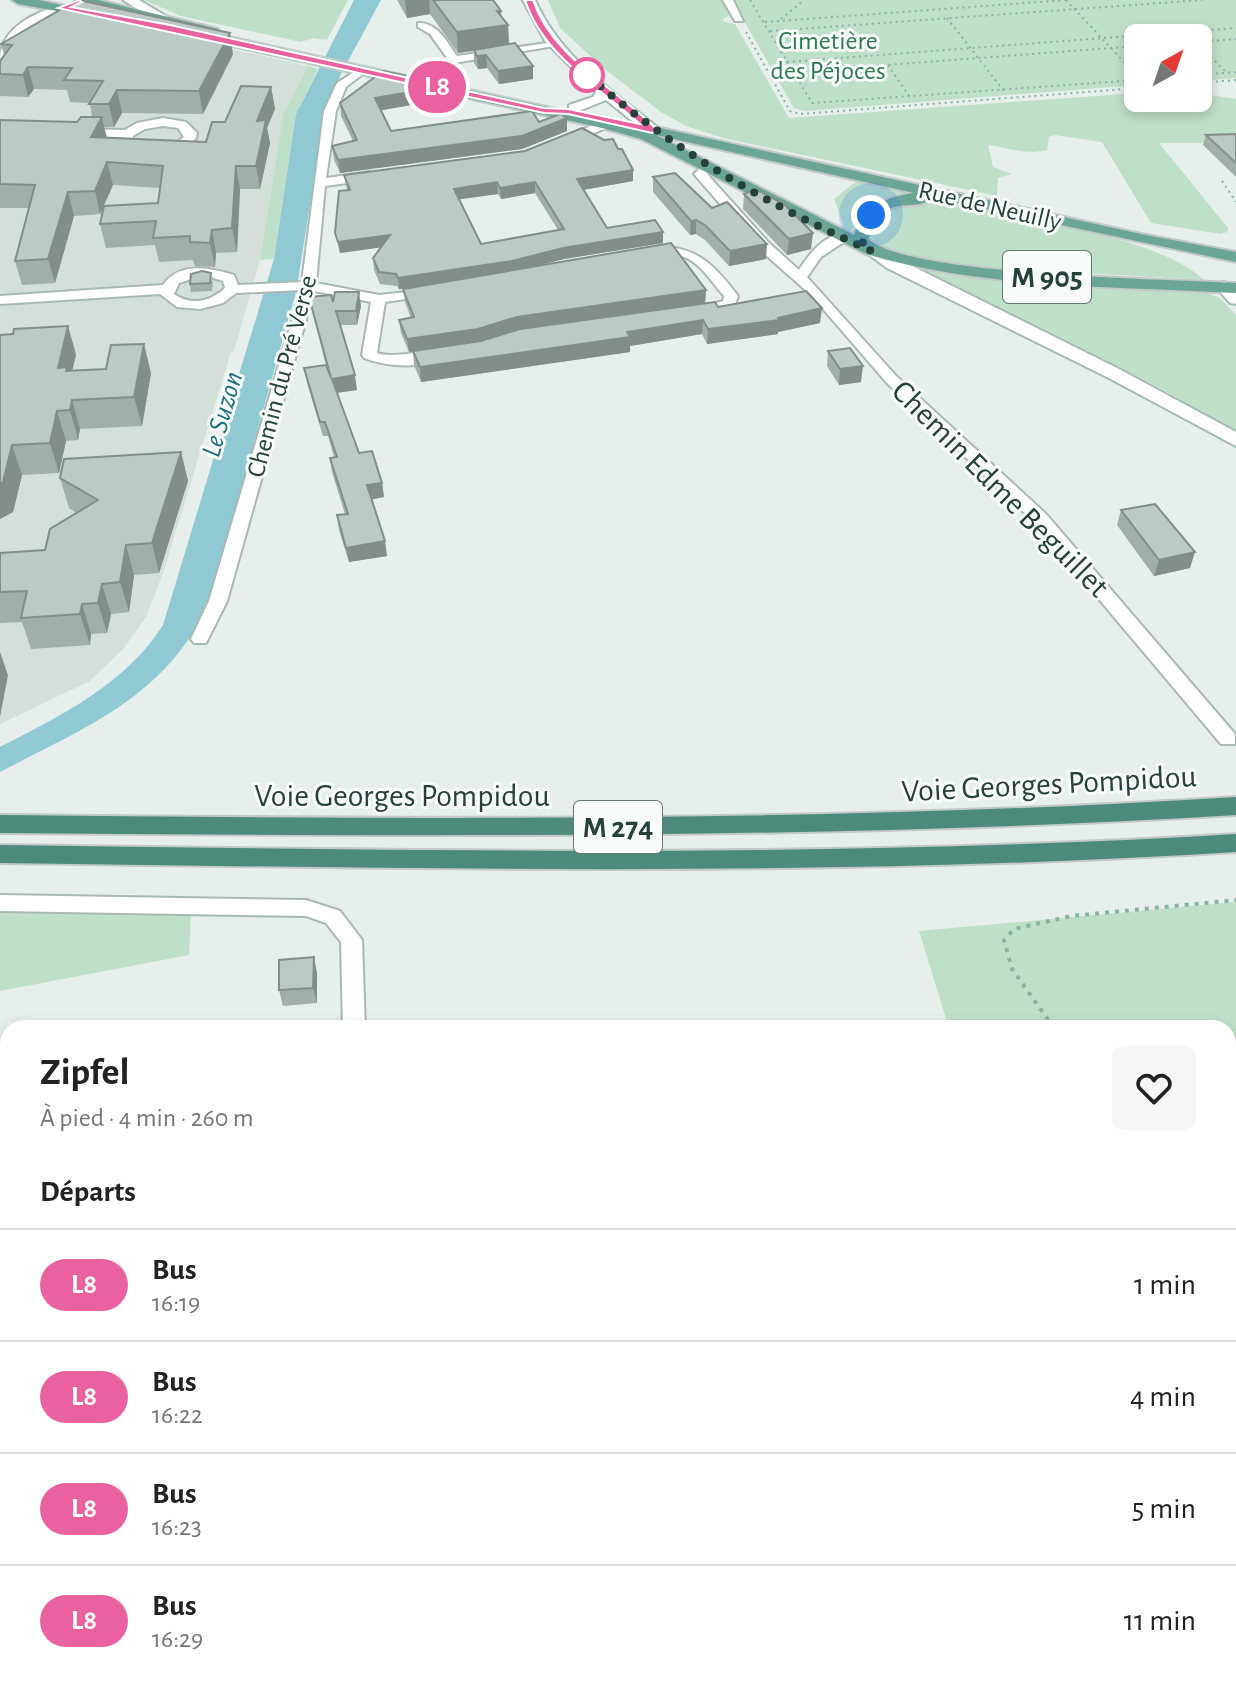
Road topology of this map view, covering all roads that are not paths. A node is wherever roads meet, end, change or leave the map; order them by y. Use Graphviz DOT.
graph roads {
  1 [pos="18,0"];
  2 [pos="80,0"];
  3 [pos="129,0"];
  4 [pos="529,0"];
  5 [pos="728,0"];
  6 [pos="62,8"];
  7 [pos="162,18"];
  8 [pos="739,19"];
  9 [pos="422,25"];
  10 [pos="554,45"];
  11 [pos="316,56"];
  12 [pos="0,57"];
  13 [pos="357,66"];
  14 [pos="604,89"];
  15 [pos="574,108"];
  16 [pos="544,110"];
  17 [pos="605,124"];
  18 [pos="652,130"];
  19 [pos="63,133"];
  20 [pos="127,134"];
  21 [pos="550,145"];
  22 [pos="707,166"];
  23 [pos="382,174"];
  24 [pos="319,183"];
  25 [pos="973,201"];
  26 [pos="842,237"];
  27 [pos="1141,239"];
  28 [pos="872,251"];
  29 [pos="641,254"];
  30 [pos="1236,257"];
  31 [pos="800,278"];
  32 [pos="309,286"];
  33 [pos="166,289"];
  34 [pos="232,289"];
  35 [pos="439,290"];
  36 [pos="1232,292"];
  37 [pos="379,299"];
  38 [pos="0,300"];
  39 [pos="689,311"];
  40 [pos="456,353"];
  41 [pos="1236,440"];
  42 [pos="200,639"];
  43 [pos="1228,739"];
  44 [pos="1236,806"];
  45 [pos="0,824"];
  46 [pos="1236,843"];
  47 [pos="0,854"];
  48 [pos="0,903"];
  49 [pos="354,1020"];
  1 -- 6 [label="main road"];
  2 -- 6 [label="main road"];
  2 -- 7 [label="main road"];
  3 -- 7 [label="main road"];
  4 -- 10 [label="main road, M 905"];
  5 -- 8 [label="street"];
  6 -- 7 [label="main road"];
  6 -- 11 [label="main road"];
  6 -- 12 [label="street"];
  7 -- 11 [label="main road"];
  9 -- 10 [label="street"];
  10 -- 14 [label="main road, M 905"];
  11 -- 13 [label="main road"];
  13 -- 15 [label="main road"];
  13 -- 16 [label="main road"];
  13 -- 24 [label="street, Chemin du Pré Verse"];
  14 -- 15 [label="main road"];
  14 -- 18 [label="main road, M 905"];
  15 -- 18 [label="main road"];
  16 -- 17 [label="main road"];
  16 -- 18 [label="main road"];
  17 -- 21 [label="street"];
  17 -- 22 [label="main road"];
  18 -- 22 [label="main road, M 905"];
  18 -- 25 [label="main road, Rue de Neuilly / M 905"];
  19 -- 20 [label="street"];
  20 -- 20 [label="street"];
  22 -- 26 [label="main road, M 905"];
  22 -- 31 [label="street, Chemin Edme Beguillet"];
  23 -- 24 [label="street"];
  24 -- 32 [label="street, Chemin du Pré Verse"];
  25 -- 27 [label="main road, Rue de Neuilly / M 905"];
  25 -- 28 [label="main road"];
  26 -- 28 [label="main road, M 905"];
  26 -- 31 [label="street"];
  27 -- 30 [label="main road, Rue de Neuilly / M 905"];
  27 -- 36 [label="main road, Rue de Neuilly"];
  28 -- 36 [label="main road, M 905"];
  28 -- 41 [label="main road"];
  29 -- 39 [label="street"];
  31 -- 43 [label="street, Chemin Edme Beguillet"];
  32 -- 34 [label="street"];
  32 -- 37 [label="street"];
  32 -- 42 [label="street, Chemin du Pré Verse"];
  33 -- 34 [label="street"];
  33 -- 34 [label="street"];
  33 -- 38 [label="street"];
  35 -- 37 [label="street"];
  37 -- 40 [label="street"];
  44 -- 45 [label="highway, Voie Georges Pompidou / M 274"];
  46 -- 47 [label="highway, Voie Georges Pompidou / M 274"];
  48 -- 49 [label="street"];
}
